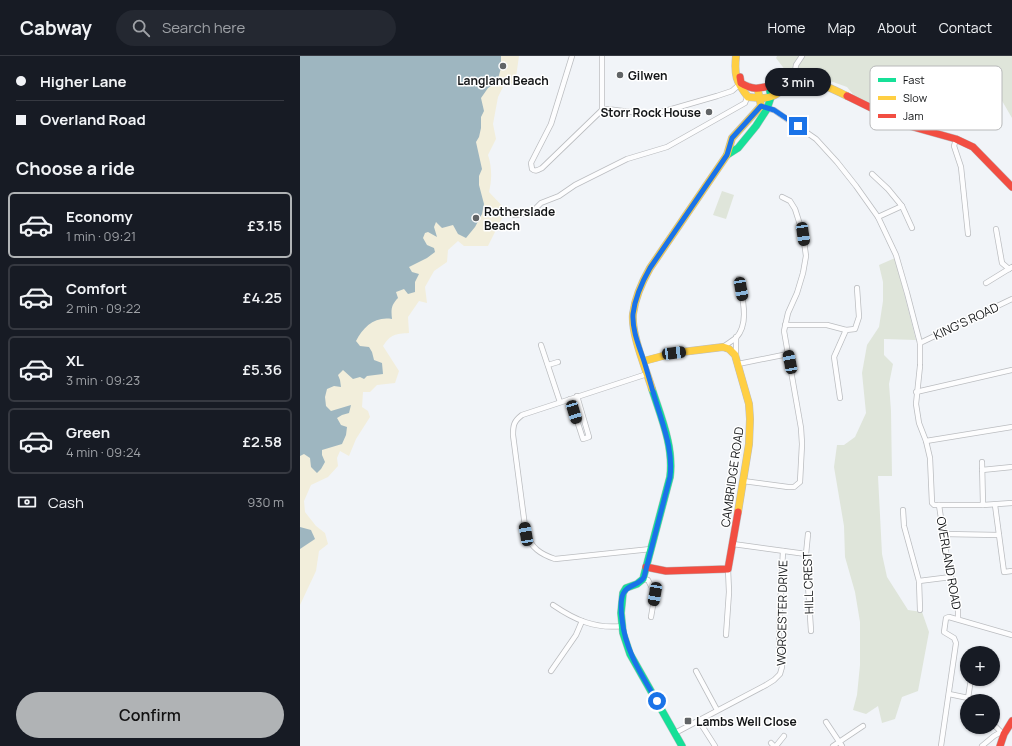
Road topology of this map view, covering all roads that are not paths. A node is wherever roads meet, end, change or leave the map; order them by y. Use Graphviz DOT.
graph roads {
  1 [pos="572,56"];
  2 [pos="602,56"];
  3 [pos="802,56"];
  4 [pos="736,57"];
  5 [pos="790,84"];
  6 [pos="742,86"];
  7 [pos="769,86"];
  8 [pos="758,90"];
  9 [pos="748,97"];
  10 [pos="771,97"];
  11 [pos="760,98"];
  12 [pos="764,108"];
  13 [pos="870,108"];
  14 [pos="602,110"];
  15 [pos="924,130"];
  16 [pos="956,139"];
  17 [pos="727,155"];
  18 [pos="872,174"];
  19 [pos="1012,187"];
  20 [pos="782,197"];
  21 [pos="902,206"];
  22 [pos="514,215"];
  23 [pos="878,217"];
  24 [pos="912,228"];
  25 [pos="996,229"];
  26 [pos="968,234"];
  27 [pos="1010,268"];
  28 [pos="739,279"];
  29 [pos="986,283"];
  30 [pos="857,288"];
  31 [pos="864,294"];
  32 [pos="858,296"];
  33 [pos="1012,299"];
  34 [pos="785,325"];
  35 [pos="846,330"];
  36 [pos="736,337"];
  37 [pos="920,343"];
  38 [pos="541,345"];
  39 [pos="723,347"];
  40 [pos="788,354"];
  41 [pos="644,361"];
  42 [pos="737,361"];
  43 [pos="558,362"];
  44 [pos="548,365"];
  45 [pos="1012,370"];
  46 [pos="647,374"];
  47 [pos="916,392"];
  48 [pos="577,396"];
  49 [pos="840,398"];
  50 [pos="570,399"];
  51 [pos="560,402"];
  52 [pos="1012,427"];
  53 [pos="926,441"];
  54 [pos="982,462"];
  55 [pos="1012,467"];
  56 [pos="982,470"];
  57 [pos="743,481"];
  58 [pos="1012,503"];
  59 [pos="984,505"];
  60 [pos="995,505"];
  61 [pos="939,506"];
  62 [pos="903,510"];
  63 [pos="808,534"];
  64 [pos="944,534"];
  65 [pos="999,535"];
  66 [pos="733,544"];
  67 [pos="651,548"];
  68 [pos="783,551"];
  69 [pos="806,554"];
  70 [pos="646,567"];
  71 [pos="728,569"];
  72 [pos="1011,572"];
  73 [pos="643,578"];
  74 [pos="951,578"];
  75 [pos="919,581"];
  76 [pos="553,605"];
  77 [pos="920,610"];
  78 [pos="651,617"];
  79 [pos="958,619"];
  80 [pos="582,621"];
  81 [pos="622,626"];
  82 [pos="811,631"];
  83 [pos="726,634"];
  84 [pos="1012,635"];
  85 [pos="551,670"];
  86 [pos="696,672"];
  87 [pos="949,694"];
  88 [pos="960,696"];
  89 [pos="717,710"];
  90 [pos="700,721"];
  91 [pos="1012,721"];
  92 [pos="826,722"];
  93 [pos="863,726"];
  94 [pos="675,733"];
  95 [pos="1002,733"];
  96 [pos="784,736"];
  97 [pos="840,744"];
  98 [pos="774,745"];
  99 [pos="682,746"];
  100 [pos="715,746"];
  101 [pos="833,746"];
  102 [pos="941,746"];
  103 [pos="982,746"];
  104 [pos="1000,746"];
  1 -- 14 [label="street"];
  2 -- 14 [label="street"];
  3 -- 5 [label="street"];
  4 -- 6 [label="street"];
  5 -- 7 [label="street"];
  5 -- 10 [label="street"];
  5 -- 13 [label="street"];
  6 -- 8 [label="street"];
  6 -- 9 [label="street"];
  6 -- 14 [label="street"];
  7 -- 8 [label="street"];
  7 -- 10 [label="street"];
  8 -- 11 [label="street"];
  9 -- 11 [label="street"];
  9 -- 22 [label="street"];
  10 -- 11 [label="street"];
  10 -- 12 [label="street"];
  11 -- 12 [label="street"];
  12 -- 17 [label="street"];
  12 -- 17 [label="street"];
  12 -- 23 [label="street, OVERLAND ROAD"];
  15 -- 16 [label="street"];
  16 -- 19 [label="street"];
  16 -- 26 [label="street"];
  17 -- 41 [label="street"];
  18 -- 21 [label="street"];
  20 -- 34 [label="street"];
  21 -- 23 [label="street"];
  21 -- 24 [label="street"];
  23 -- 37 [label="street, OVERLAND ROAD"];
  25 -- 27 [label="street"];
  27 -- 29 [label="street"];
  28 -- 36 [label="street"];
  30 -- 32 [label="street"];
  31 -- 32 [label="street"];
  32 -- 35 [label="street"];
  33 -- 37 [label="street, KING'S ROAD"];
  34 -- 35 [label="street"];
  34 -- 40 [label="street"];
  35 -- 49 [label="street"];
  36 -- 39 [label="street"];
  36 -- 42 [label="street"];
  37 -- 47 [label="street, OVERLAND ROAD"];
  38 -- 44 [label="street"];
  39 -- 41 [label="street"];
  39 -- 42 [label="street"];
  40 -- 42 [label="street"];
  40 -- 57 [label="street"];
  41 -- 46 [label="street"];
  42 -- 57 [label="street, CAMBRIDGE ROAD"];
  43 -- 44 [label="street"];
  44 -- 51 [label="street"];
  45 -- 47 [label="street"];
  46 -- 48 [label="street"];
  46 -- 67 [label="street"];
  47 -- 53 [label="street, OVERLAND ROAD"];
  48 -- 50 [label="street"];
  48 -- 50 [label="street"];
  50 -- 51 [label="street"];
  51 -- 67 [label="street"];
  52 -- 53 [label="street"];
  53 -- 61 [label="street, OVERLAND ROAD"];
  54 -- 56 [label="street"];
  55 -- 56 [label="street"];
  56 -- 59 [label="street"];
  57 -- 66 [label="street, CAMBRIDGE ROAD"];
  58 -- 60 [label="street"];
  59 -- 60 [label="street"];
  59 -- 61 [label="street"];
  60 -- 65 [label="street"];
  61 -- 64 [label="street, OVERLAND ROAD"];
  62 -- 75 [label="street"];
  63 -- 69 [label="street, HILL CREST"];
  64 -- 65 [label="street"];
  64 -- 74 [label="street, OVERLAND ROAD"];
  65 -- 72 [label="street"];
  66 -- 68 [label="street"];
  66 -- 71 [label="street, CAMBRIDGE ROAD"];
  67 -- 70 [label="street"];
  68 -- 69 [label="street"];
  68 -- 89 [label="street, WORCESTER DRIVE"];
  69 -- 82 [label="street, HILL CREST"];
  70 -- 71 [label="street"];
  70 -- 73 [label="street"];
  71 -- 83 [label="street"];
  73 -- 78 [label="street"];
  73 -- 81 [label="street"];
  74 -- 75 [label="street"];
  74 -- 79 [label="street, OVERLAND ROAD"];
  75 -- 77 [label="street"];
  76 -- 80 [label="street"];
  79 -- 84 [label="street"];
  79 -- 87 [label="street, OVERLAND ROAD"];
  80 -- 81 [label="street"];
  80 -- 85 [label="street"];
  81 -- 94 [label="street"];
  86 -- 89 [label="street"];
  87 -- 88 [label="street"];
  87 -- 102 [label="street, OVERLAND ROAD"];
  89 -- 90 [label="street, WORCESTER DRIVE"];
  90 -- 94 [label="street, WORCESTER DRIVE"];
  90 -- 100 [label="street"];
  91 -- 95 [label="street"];
  92 -- 97 [label="street"];
  93 -- 97 [label="street"];
  94 -- 99 [label="street"];
  95 -- 103 [label="street"];
  95 -- 104 [label="street"];
  96 -- 98 [label="street"];
  97 -- 101 [label="street"];
}
